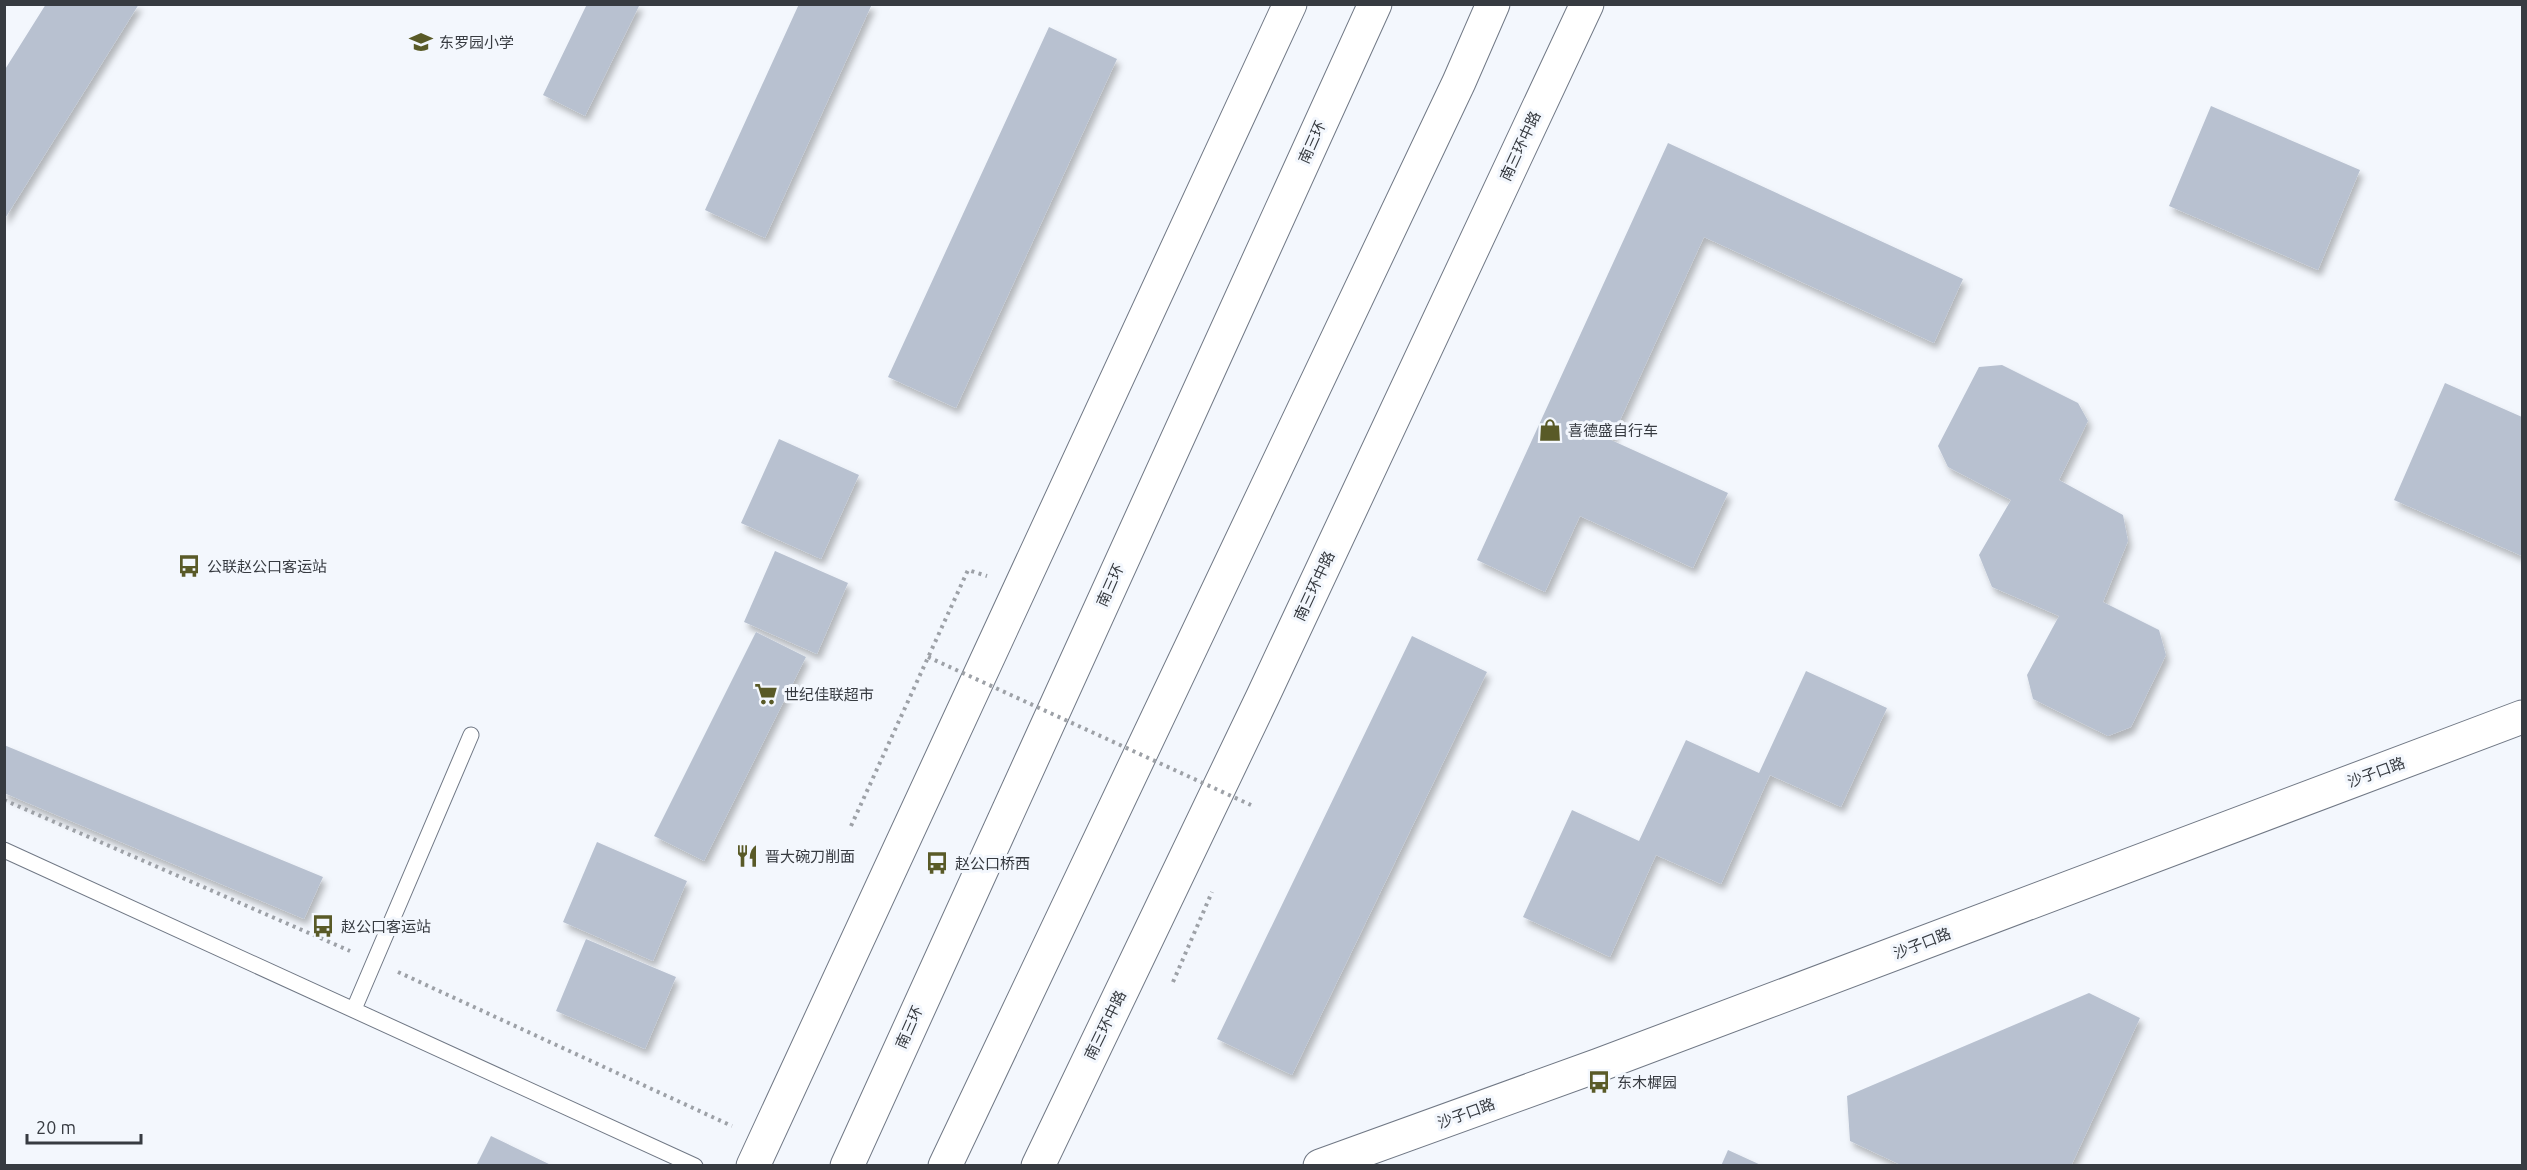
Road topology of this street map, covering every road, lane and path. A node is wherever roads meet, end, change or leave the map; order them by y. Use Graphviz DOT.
graph roads {
  1 [pos="1290,4"];
  2 [pos="1366,4"];
  3 [pos="1375,4"];
  4 [pos="1493,4"];
  5 [pos="1516,4"];
  6 [pos="1587,4"];
  7 [pos="1357,43"];
  8 [pos="1459,82"];
  9 [pos="968,570"];
  10 [pos="928,657"];
  11 [pos="2523,717"];
  12 [pos="471,735"];
  13 [pos="1251,805"];
  14 [pos="851,826"];
  15 [pos="4,850"];
  16 [pos="354,1009"];
  17 [pos="695,1166"];
  18 [pos="753,1166"];
  19 [pos="846,1166"];
  20 [pos="945,1166"];
  21 [pos="1038,1166"];
  22 [pos="1320,1166"];
  1 -- 18 [label="main road"];
  2 -- 7 [label="main road"];
  3 -- 7 [label="main road, 南三环"];
  4 -- 8 [label="main road"];
  5 -- 8 [label="main road"];
  6 -- 21 [label="main road, 南三环中路"];
  7 -- 19 [label="main road, 南三环"];
  8 -- 20 [label="main road"];
  9 -- 10 [label="path"];
  10 -- 13 [label="path, bridge"];
  10 -- 14 [label="path"];
  11 -- 22 [label="main road, 沙子口路"];
  12 -- 16 [label="lane"];
  15 -- 16 [label="lane"];
  16 -- 17 [label="lane"];
}
